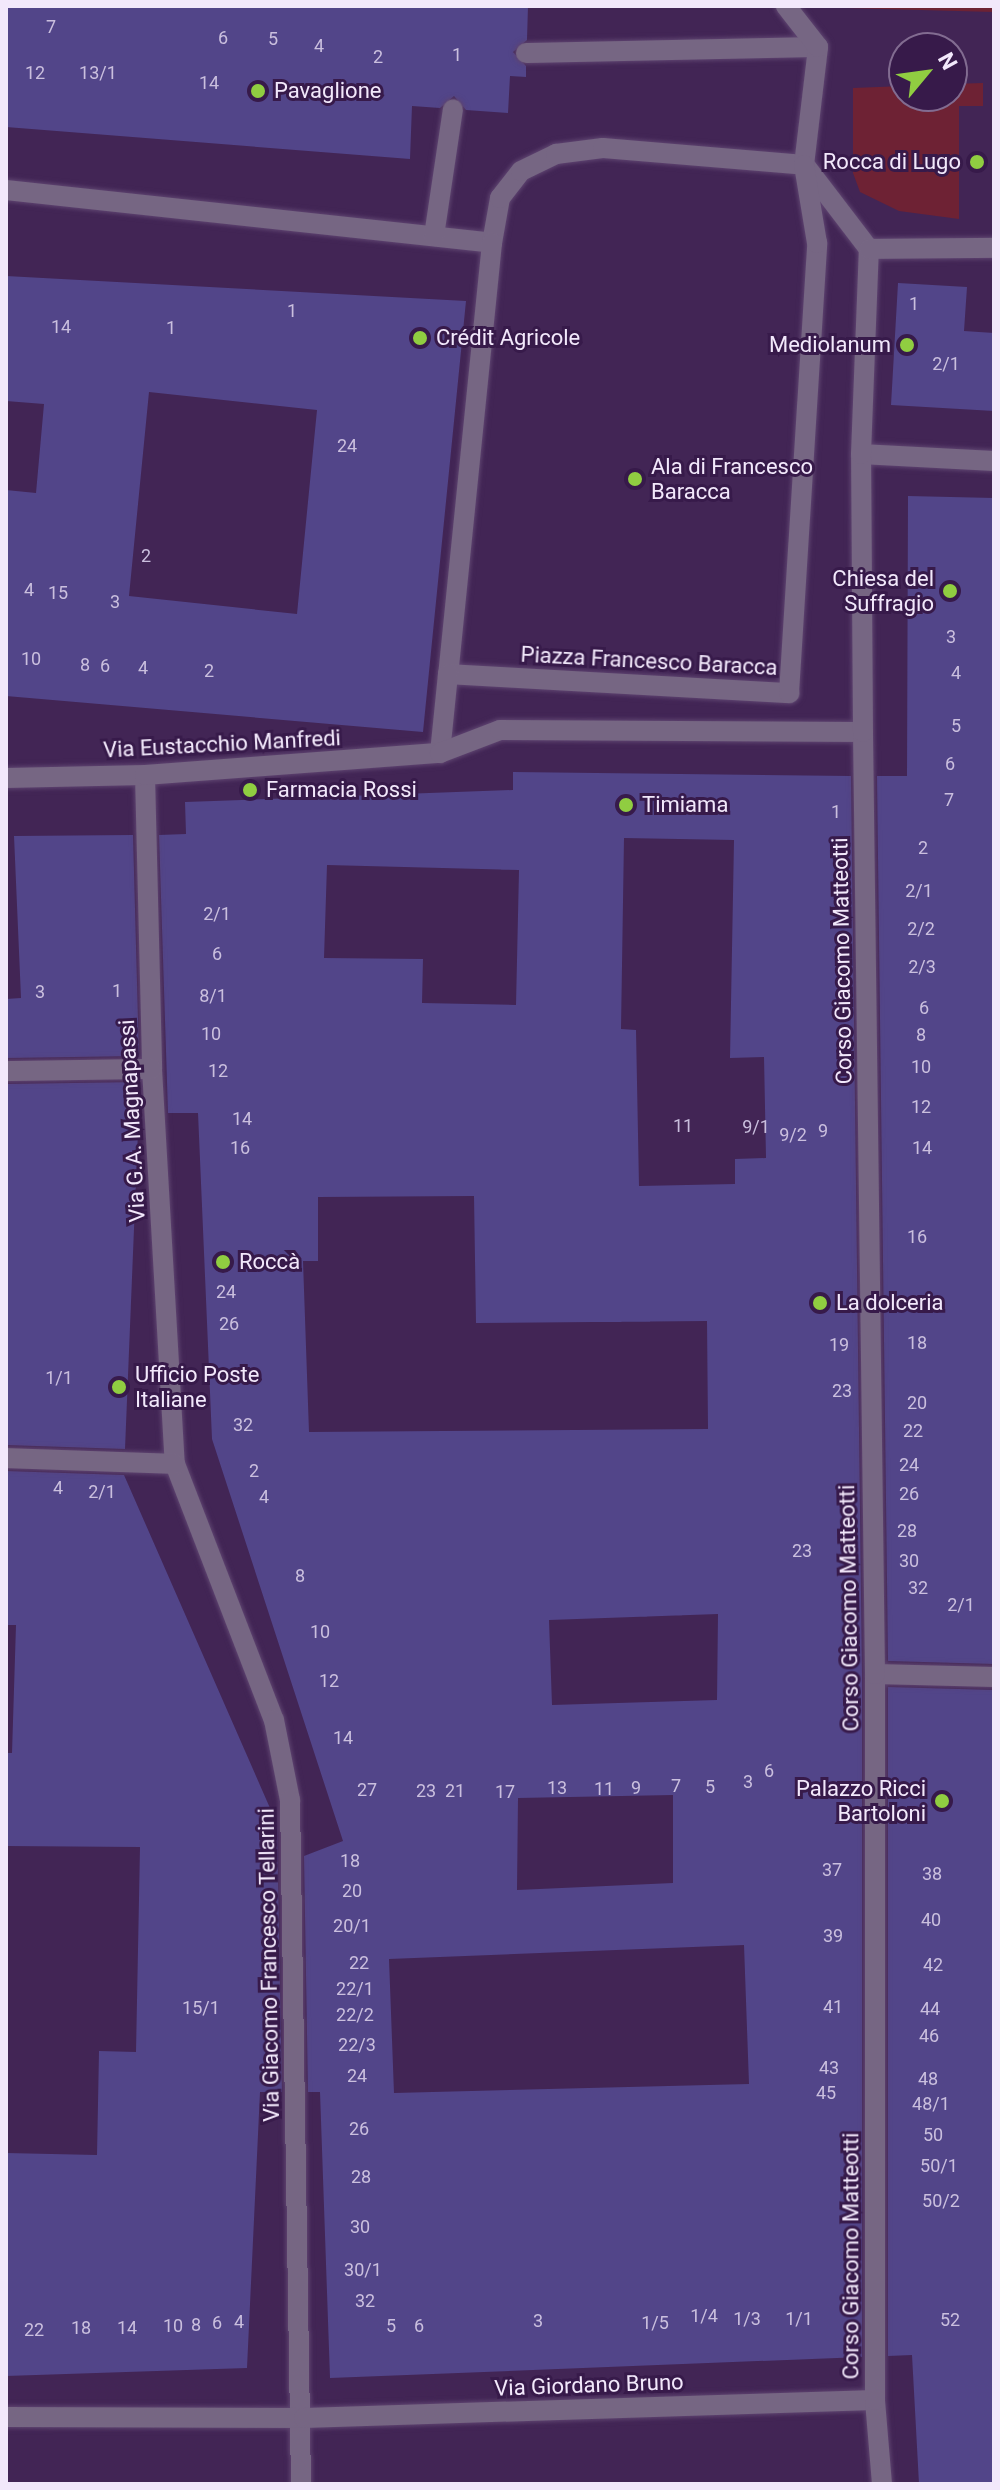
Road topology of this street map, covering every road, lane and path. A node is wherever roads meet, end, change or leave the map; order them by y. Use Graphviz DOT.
graph roads {
  1 [pos="786,6"];
  2 [pos="818,47"];
  3 [pos="526,53"];
  4 [pos="453,109"];
  5 [pos="804,165"];
  6 [pos="6,190"];
  7 [pos="434,236"];
  8 [pos="492,243"];
  9 [pos="994,248"];
  10 [pos="869,249"];
  11 [pos="861,454"];
  12 [pos="994,461"];
  13 [pos="448,674"];
  14 [pos="863,732"];
  15 [pos="440,753"];
  16 [pos="145,775"];
  17 [pos="6,778"];
  18 [pos="152,1069"];
  19 [pos="6,1071"];
  20 [pos="6,1458"];
  21 [pos="175,1464"];
  22 [pos="875,1674"];
  23 [pos="994,1677"];
  24 [pos="875,2400"];
  25 [pos="6,2417"];
  26 [pos="304,2418"];
  27 [pos="301,2484"];
  28 [pos="882,2484"];
  1 -- 2 [label="street"];
  2 -- 3 [label="street"];
  2 -- 5 [label="street"];
  4 -- 7 [label="street"];
  5 -- 8 [label="street"];
  5 -- 10 [label="street"];
  5 -- 13 [label="street, Piazza Francesco Baracca"];
  6 -- 7 [label="street"];
  7 -- 8 [label="street"];
  8 -- 13 [label="street"];
  9 -- 10 [label="street"];
  10 -- 11 [label="street"];
  11 -- 12 [label="street"];
  11 -- 14 [label="street"];
  13 -- 15 [label="street"];
  14 -- 15 [label="street"];
  14 -- 22 [label="street, Corso Giacomo Matteotti"];
  15 -- 16 [label="street, Via Eustacchio Manfredi"];
  16 -- 17 [label="street, Via Eustacchio Manfredi"];
  16 -- 18 [label="street, Via G.A. Magnapassi"];
  18 -- 19 [label="street"];
  18 -- 21 [label="street, Via G.A. Magnapassi"];
  20 -- 21 [label="street"];
  21 -- 26 [label="street, Via Giacomo Francesco Tellarini"];
  22 -- 23 [label="street"];
  22 -- 24 [label="street, Corso Giacomo Matteotti"];
  24 -- 26 [label="street, Via Giordano Bruno"];
  24 -- 28 [label="street, Corso Giacomo Matteotti"];
  25 -- 26 [label="street, Via Giordano Bruno"];
  26 -- 27 [label="street, Via Giacomo Francesco Tellarini"];
}
